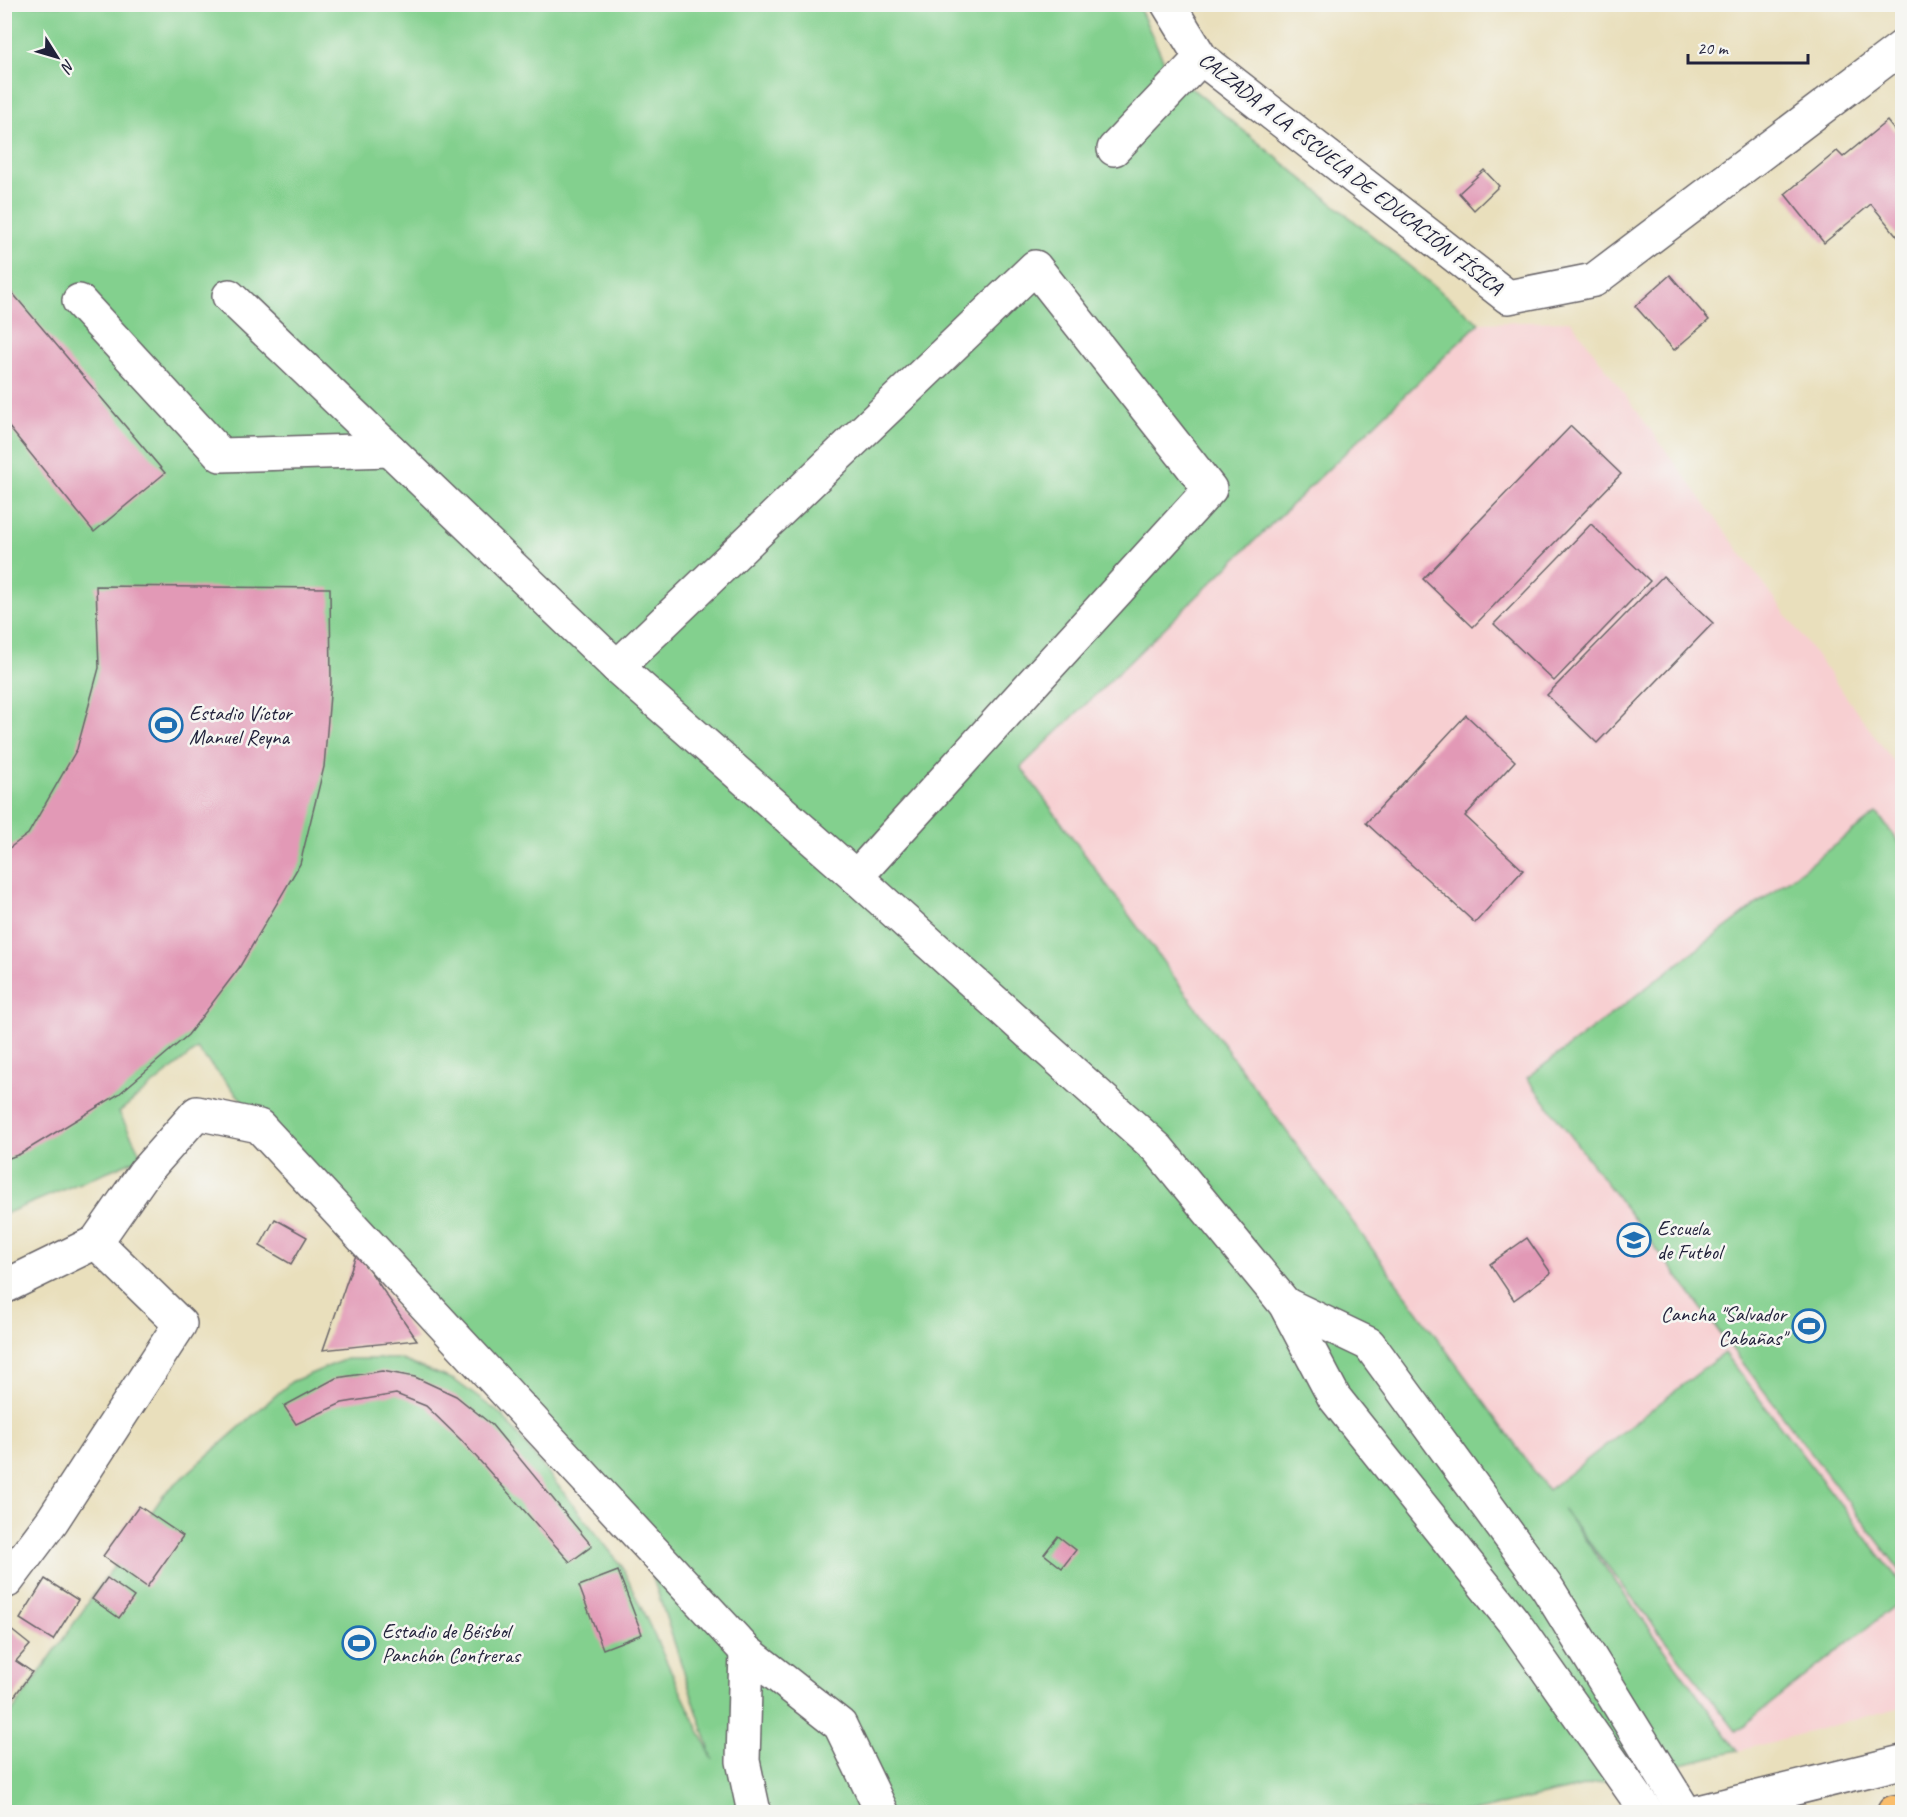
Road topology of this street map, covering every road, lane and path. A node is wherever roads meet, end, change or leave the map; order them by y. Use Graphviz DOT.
graph roads {
  1 [pos="1168,4"];
  2 [pos="1902,47"];
  3 [pos="1201,58"];
  4 [pos="1114,149"];
  5 [pos="229,296"];
  6 [pos="80,302"];
  7 [pos="390,450"];
  8 [pos="617,667"];
  9 [pos="856,877"];
  10 [pos="96,1242"];
  11 [pos="4,1287"];
  12 [pos="1285,1304"];
  13 [pos="4,1580"];
  14 [pos="746,1651"];
  15 [pos="1902,1762"];
  16 [pos="1902,1811"];
  17 [pos="754,1812"];
  18 [pos="882,1812"];
  19 [pos="1647,1812"];
  20 [pos="1685,1812"];
  21 [pos="1698,1812"];
  22 [pos="1894,1812"];
  1 -- 3 [label="street, CALZADA A LA ESCUELA DE EDUCACIÓN FÍSICA"];
  2 -- 3 [label="street, CALZADA A LA ESCUELA DE EDUCACIÓN FÍSICA"];
  3 -- 4 [label="street"];
  5 -- 7 [label="street"];
  6 -- 7 [label="street"];
  7 -- 8 [label="street"];
  8 -- 9 [label="street"];
  8 -- 9 [label="street"];
  9 -- 12 [label="street"];
  10 -- 11 [label="street"];
  10 -- 13 [label="street"];
  10 -- 14 [label="street"];
  12 -- 19 [label="street"];
  12 -- 20 [label="street"];
  14 -- 17 [label="street"];
  14 -- 18 [label="street"];
  15 -- 21 [label="street"];
  16 -- 22 [label="highway"];
}
